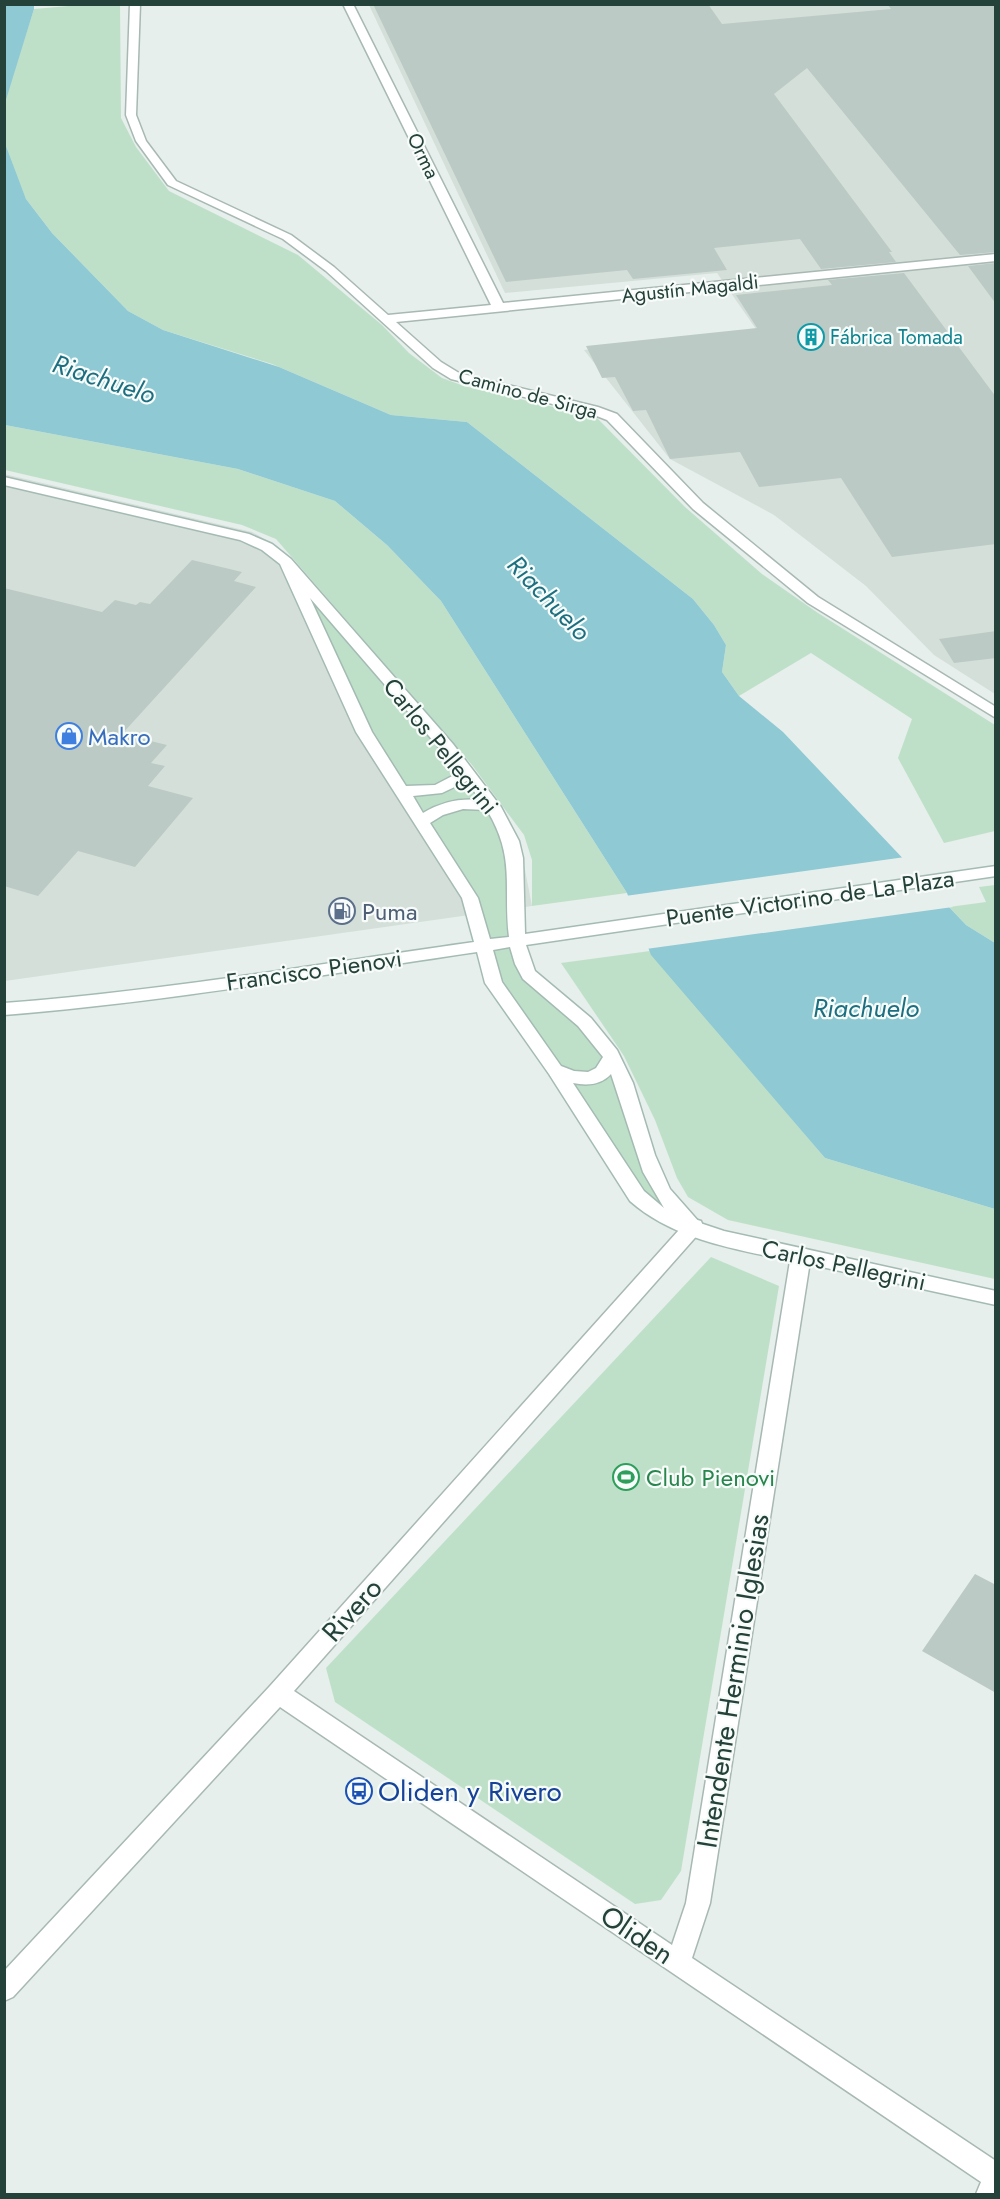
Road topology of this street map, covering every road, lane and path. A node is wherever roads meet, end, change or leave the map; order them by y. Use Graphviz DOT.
graph roads {
  1 [pos="135,4"];
  2 [pos="348,4"];
  3 [pos="996,257"];
  4 [pos="499,308"];
  5 [pos="385,320"];
  6 [pos="4,481"];
  7 [pos="286,562"];
  8 [pos="996,714"];
  9 [pos="468,772"];
  10 [pos="400,790"];
  11 [pos="492,806"];
  12 [pos="421,823"];
  13 [pos="996,871"];
  14 [pos="624,926"];
  15 [pos="517,942"];
  16 [pos="483,946"];
  17 [pos="4,1009"];
  18 [pos="612,1057"];
  19 [pos="555,1070"];
  20 [pos="694,1226"];
  21 [pos="801,1255"];
  22 [pos="996,1298"];
  23 [pos="278,1693"];
  24 [pos="678,1963"];
  25 [pos="4,1989"];
  26 [pos="996,2177"];
  27 [pos="996,2183"];
  28 [pos="989,2194"];
  1 -- 5 [label="street, Camino de Sirga"];
  2 -- 4 [label="street, Orma"];
  3 -- 4 [label="street, Agustín Magaldi"];
  4 -- 5 [label="street, Agustín Magaldi"];
  5 -- 8 [label="street, Camino de Sirga"];
  6 -- 7 [label="street, Carlos Pellegrini"];
  7 -- 9 [label="street, Carlos Pellegrini"];
  7 -- 10 [label="street, Carlos Pellegrini"];
  9 -- 10 [label="street"];
  9 -- 11 [label="street, Carlos Pellegrini"];
  10 -- 12 [label="street, Carlos Pellegrini"];
  11 -- 12 [label="street"];
  11 -- 15 [label="street, Carlos Pellegrini"];
  12 -- 16 [label="street, Carlos Pellegrini"];
  13 -- 14 [label="street, Puente Victorino de La Plaza"];
  14 -- 15 [label="street, Francisco Pienovi"];
  15 -- 16 [label="street, Francisco Pienovi"];
  15 -- 18 [label="street, Carlos Pellegrini"];
  16 -- 17 [label="street, Francisco Pienovi"];
  16 -- 19 [label="street, Carlos Pellegrini"];
  18 -- 19 [label="street"];
  18 -- 20 [label="street, Carlos Pellegrini"];
  19 -- 20 [label="street, Carlos Pellegrini"];
  20 -- 21 [label="street, Carlos Pellegrini"];
  20 -- 23 [label="street, Rivero"];
  21 -- 22 [label="street, Carlos Pellegrini"];
  21 -- 24 [label="street, Intendente Herminio Iglesias"];
  23 -- 24 [label="street, Oliden"];
  23 -- 25 [label="street, Rivero"];
  24 -- 26 [label="street, Oliden"];
  27 -- 28 [label="street"];
}
